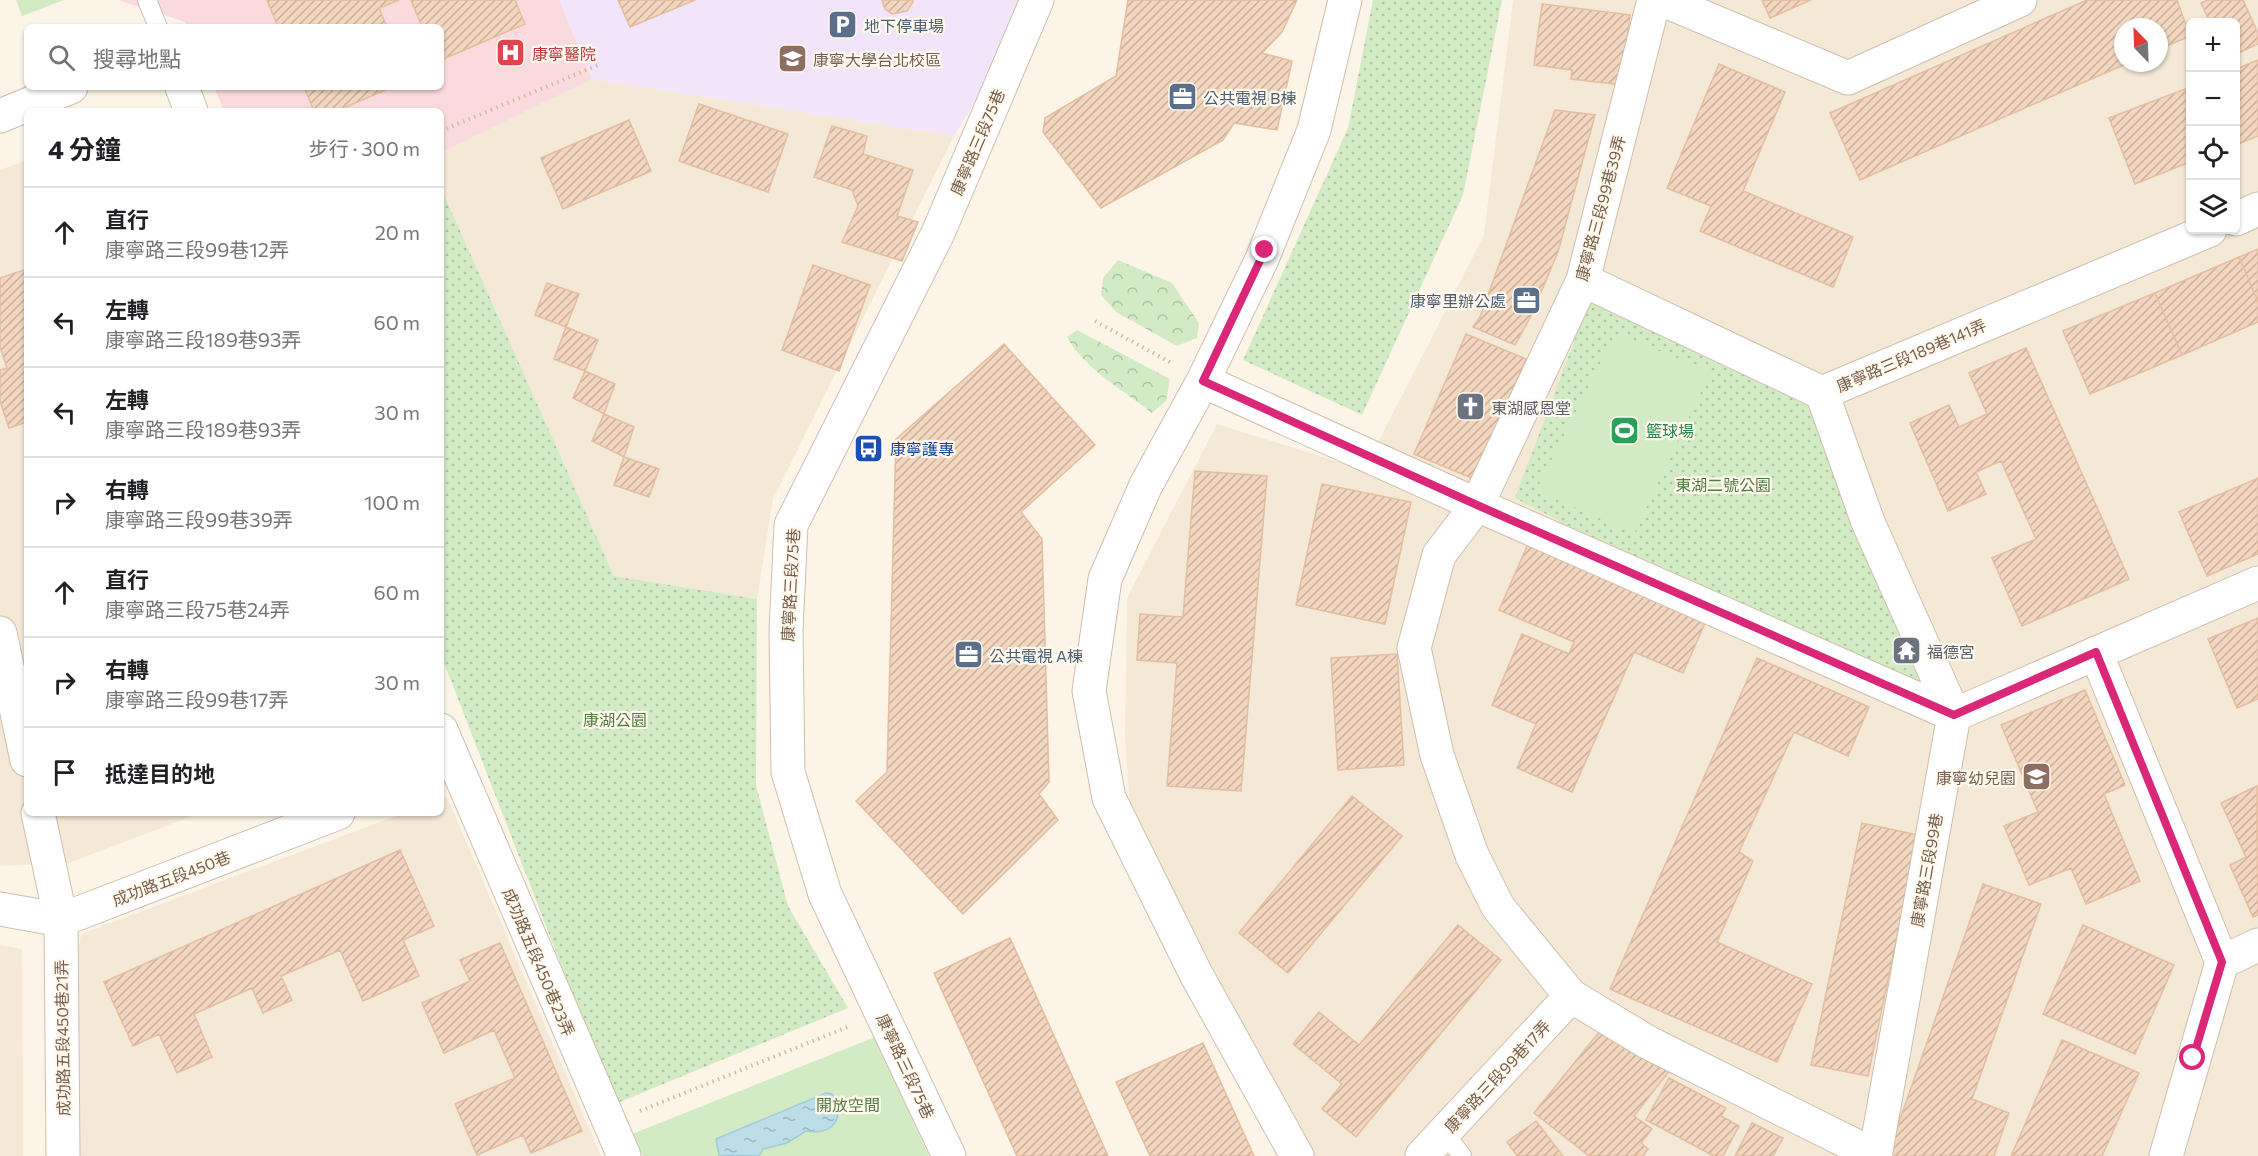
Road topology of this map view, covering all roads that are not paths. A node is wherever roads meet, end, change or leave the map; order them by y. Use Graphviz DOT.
graph roads {
  1 [pos="147,0"];
  2 [pos="1037,0"];
  3 [pos="1345,0"];
  4 [pos="1654,0"];
  5 [pos="1663,0"];
  6 [pos="2020,0"];
  7 [pos="157,24"];
  8 [pos="64,90"];
  9 [pos="183,90"];
  10 [pos="190,108"];
  11 [pos="0,116"];
  12 [pos="2258,209"];
  13 [pos="2240,217"];
  14 [pos="2200,234"];
  15 [pos="1583,280"];
  16 [pos="1203,381"];
  17 [pos="1822,393"];
  18 [pos="1477,505"];
  19 [pos="2258,583"];
  20 [pos="0,633"];
  21 [pos="2096,652"];
  22 [pos="1954,715"];
  23 [pos="24,746"];
  24 [pos="444,747"];
  25 [pos="448,770"];
  26 [pos="39,816"];
  27 [pos="330,816"];
  28 [pos="0,909"];
  29 [pos="61,920"];
  30 [pos="2258,945"];
  31 [pos="2222,962"];
  32 [pos="1571,996"];
  33 [pos="1453,1144"];
  34 [pos="63,1156"];
  35 [pos="624,1156"];
  36 [pos="949,1156"];
  37 [pos="1297,1156"];
  38 [pos="1422,1156"];
  39 [pos="1875,1156"];
  40 [pos="2166,1156"];
  1 -- 7 [label="lane"];
  2 -- 36 [label="street, 康寧路三段75巷"];
  3 -- 16 [label="street"];
  4 -- 15 [label="street, 康寧路三段99巷39弄"];
  5 -- 6 [label="street"];
  8 -- 11 [label="street"];
  9 -- 10 [label="street"];
  12 -- 13 [label="street"];
  14 -- 17 [label="street, 康寧路三段189巷141弄"];
  15 -- 17 [label="street, 康寧路三段189巷141弄"];
  15 -- 18 [label="street, 康寧路三段99巷39弄"];
  16 -- 18 [label="street"];
  16 -- 37 [label="street"];
  17 -- 22 [label="street"];
  18 -- 22 [label="street"];
  18 -- 32 [label="street, 康寧路三段99巷39弄"];
  19 -- 21 [label="street"];
  20 -- 23 [label="street"];
  21 -- 22 [label="street"];
  21 -- 31 [label="street"];
  22 -- 39 [label="street, 康寧路三段99巷"];
  24 -- 25 [label="street, 成功路五段450巷23弄"];
  25 -- 35 [label="street, 成功路五段450巷23弄"];
  26 -- 29 [label="street, 成功路五段450巷21弄"];
  27 -- 29 [label="street, 成功路五段450巷"];
  28 -- 29 [label="street"];
  29 -- 34 [label="street, 成功路五段450巷21弄"];
  30 -- 31 [label="street"];
  31 -- 40 [label="street"];
  32 -- 33 [label="street, 康寧路三段99巷17弄"];
  32 -- 39 [label="street, 康寧路三段99巷39弄"];
  33 -- 38 [label="street, 康寧路三段99巷17弄"];
}
